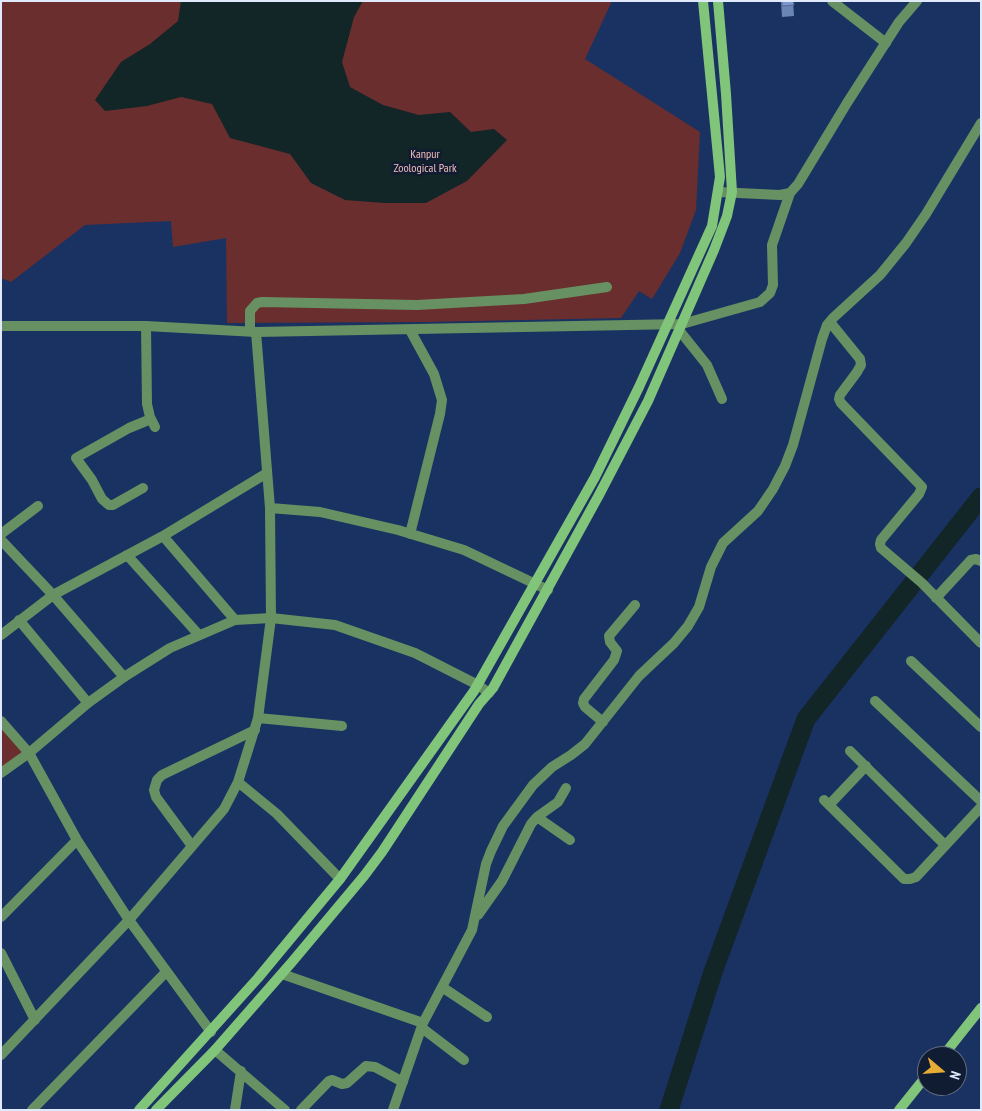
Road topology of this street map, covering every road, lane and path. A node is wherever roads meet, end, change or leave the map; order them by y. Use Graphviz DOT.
graph roads {
  1 [pos="703,1"];
  2 [pos="718,1"];
  3 [pos="832,1"];
  4 [pos="917,1"];
  5 [pos="886,43"];
  6 [pos="981,123"];
  7 [pos="718,192"];
  8 [pos="732,192"];
  9 [pos="790,193"];
  10 [pos="607,287"];
  11 [pos="830,322"];
  12 [pos="667,325"];
  13 [pos="1,326"];
  14 [pos="146,326"];
  15 [pos="680,327"];
  16 [pos="410,330"];
  17 [pos="253,331"];
  18 [pos="722,399"];
  19 [pos="268,473"];
  20 [pos="143,488"];
  21 [pos="38,506"];
  22 [pos="270,508"];
  23 [pos="1,534"];
  24 [pos="410,534"];
  25 [pos="163,536"];
  26 [pos="1,540"];
  27 [pos="127,555"];
  28 [pos="981,562"];
  29 [pos="535,584"];
  30 [pos="548,590"];
  31 [pos="53,595"];
  32 [pos="936,598"];
  33 [pos="635,605"];
  34 [pos="271,618"];
  35 [pos="19,620"];
  36 [pos="235,620"];
  37 [pos="3,628"];
  38 [pos="199,635"];
  39 [pos="981,643"];
  40 [pos="911,661"];
  41 [pos="124,677"];
  42 [pos="478,685"];
  43 [pos="489,693"];
  44 [pos="875,701"];
  45 [pos="88,703"];
  46 [pos="258,718"];
  47 [pos="1,721"];
  48 [pos="602,722"];
  49 [pos="342,726"];
  50 [pos="981,727"];
  51 [pos="255,730"];
  52 [pos="850,751"];
  53 [pos="29,753"];
  54 [pos="866,766"];
  55 [pos="1,773"];
  56 [pos="238,782"];
  57 [pos="566,788"];
  58 [pos="981,801"];
  59 [pos="981,807"];
  60 [pos="537,817"];
  61 [pos="77,840"];
  62 [pos="570,840"];
  63 [pos="945,845"];
  64 [pos="192,846"];
  65 [pos="340,879"];
  66 [pos="1,917"];
  67 [pos="129,920"];
  68 [pos="475,920"];
  69 [pos="1,953"];
  70 [pos="166,972"];
  71 [pos="282,974"];
  72 [pos="442,987"];
  73 [pos="981,1008"];
  74 [pos="487,1017"];
  75 [pos="35,1020"];
  76 [pos="423,1026"];
  77 [pos="211,1032"];
  78 [pos="951,1046"];
  79 [pos="215,1050"];
  80 [pos="1,1055"];
  81 [pos="464,1060"];
  82 [pos="241,1072"];
  83 [pos="403,1082"];
  84 [pos="917,1089"];
  85 [pos="32,1110"];
  86 [pos="139,1110"];
  87 [pos="156,1110"];
  88 [pos="235,1110"];
  89 [pos="285,1110"];
  90 [pos="302,1110"];
  91 [pos="393,1110"];
  92 [pos="900,1110"];
  1 -- 7 [label="main road"];
  2 -- 8 [label="main road"];
  3 -- 5 [label="street"];
  4 -- 5 [label="street"];
  5 -- 9 [label="street"];
  6 -- 11 [label="street"];
  7 -- 8 [label="street"];
  7 -- 12 [label="main road"];
  8 -- 9 [label="street"];
  8 -- 15 [label="main road"];
  9 -- 15 [label="street"];
  10 -- 17 [label="street"];
  11 -- 32 [label="street"];
  11 -- 48 [label="street"];
  12 -- 15 [label="street"];
  12 -- 16 [label="street"];
  12 -- 29 [label="main road"];
  13 -- 14 [label="street"];
  14 -- 17 [label="street"];
  14 -- 20 [label="street"];
  15 -- 18 [label="street"];
  15 -- 30 [label="main road"];
  16 -- 17 [label="street"];
  16 -- 24 [label="street"];
  17 -- 19 [label="street"];
  19 -- 22 [label="street"];
  19 -- 25 [label="street"];
  21 -- 23 [label="street"];
  22 -- 24 [label="street"];
  22 -- 34 [label="street"];
  24 -- 29 [label="street"];
  25 -- 27 [label="street"];
  25 -- 36 [label="street"];
  26 -- 31 [label="street"];
  27 -- 31 [label="street"];
  27 -- 38 [label="street"];
  28 -- 32 [label="street"];
  29 -- 30 [label="street"];
  29 -- 42 [label="main road"];
  30 -- 43 [label="main road"];
  31 -- 35 [label="street"];
  31 -- 41 [label="street"];
  32 -- 39 [label="street"];
  33 -- 48 [label="street"];
  34 -- 36 [label="street"];
  34 -- 42 [label="street"];
  34 -- 46 [label="street"];
  35 -- 37 [label="street"];
  35 -- 45 [label="street"];
  36 -- 38 [label="street"];
  38 -- 41 [label="street"];
  40 -- 50 [label="street"];
  41 -- 45 [label="street"];
  42 -- 43 [label="street"];
  42 -- 65 [label="main road"];
  43 -- 71 [label="main road"];
  44 -- 58 [label="street"];
  45 -- 53 [label="street"];
  46 -- 49 [label="street"];
  46 -- 51 [label="street"];
  47 -- 53 [label="street"];
  48 -- 68 [label="street"];
  51 -- 56 [label="street"];
  51 -- 64 [label="street"];
  52 -- 54 [label="street"];
  53 -- 55 [label="street"];
  53 -- 61 [label="street"];
  54 -- 63 [label="street"];
  54 -- 63 [label="street"];
  56 -- 64 [label="street"];
  56 -- 65 [label="street"];
  57 -- 60 [label="street"];
  59 -- 63 [label="street"];
  60 -- 62 [label="street"];
  60 -- 68 [label="street"];
  61 -- 66 [label="street"];
  61 -- 67 [label="street"];
  64 -- 67 [label="street"];
  65 -- 77 [label="main road"];
  67 -- 70 [label="street"];
  67 -- 75 [label="street"];
  68 -- 72 [label="street"];
  69 -- 75 [label="street"];
  70 -- 77 [label="street"];
  70 -- 85 [label="street"];
  71 -- 76 [label="street"];
  71 -- 79 [label="main road"];
  72 -- 74 [label="street"];
  72 -- 76 [label="street"];
  73 -- 78 [label="main road"];
  75 -- 80 [label="street"];
  76 -- 81 [label="street"];
  76 -- 83 [label="street"];
  77 -- 86 [label="main road"];
  79 -- 82 [label="street"];
  79 -- 87 [label="main road"];
  82 -- 88 [label="street"];
  82 -- 89 [label="street"];
  83 -- 90 [label="street"];
  83 -- 91 [label="street"];
  84 -- 92 [label="main road"];
}
